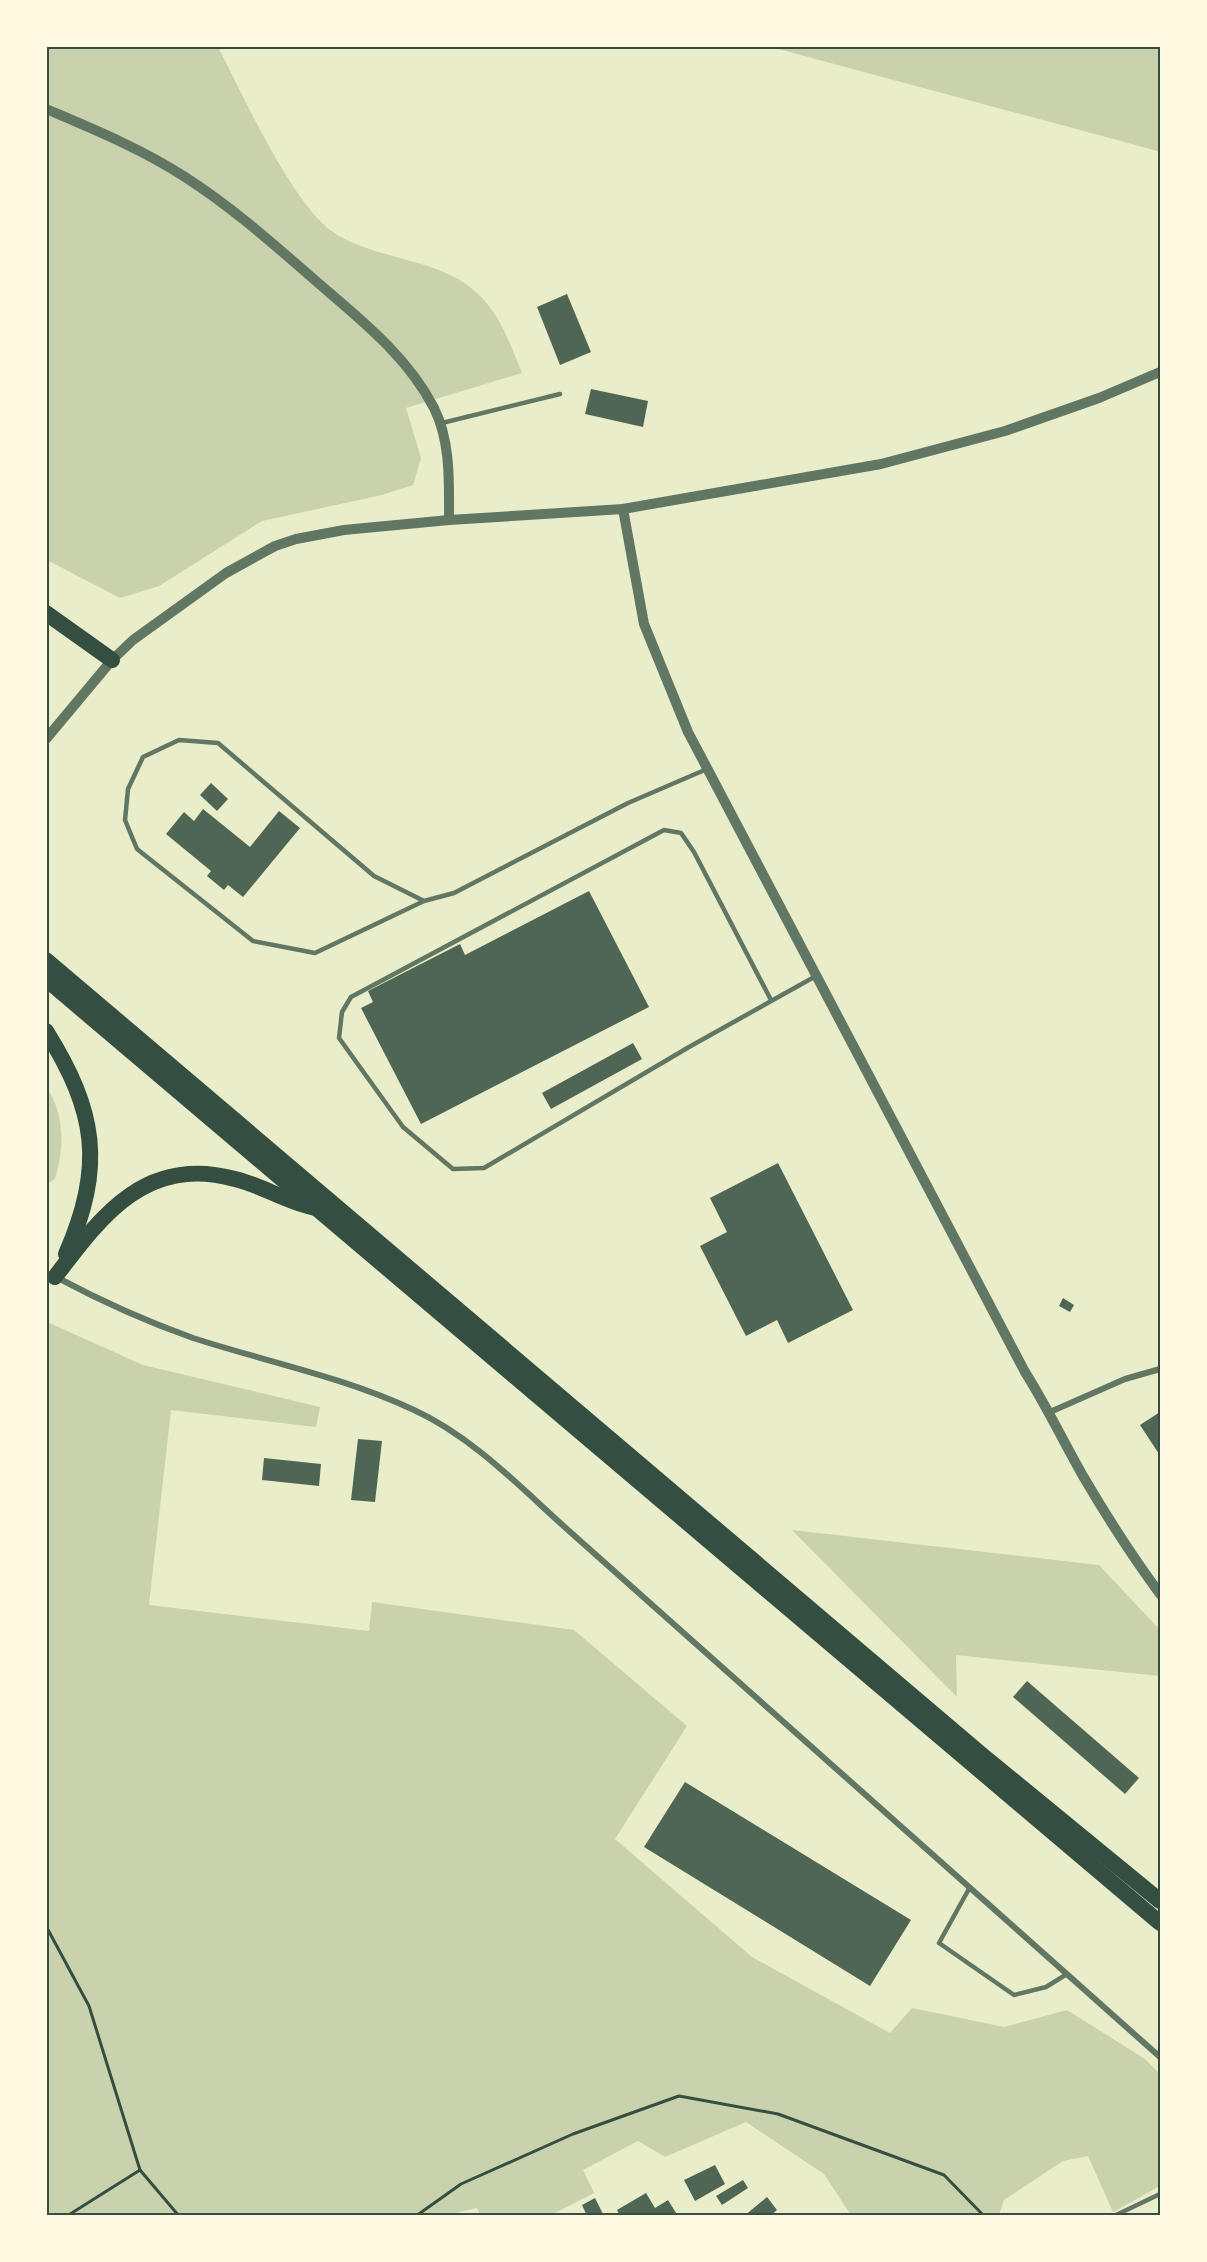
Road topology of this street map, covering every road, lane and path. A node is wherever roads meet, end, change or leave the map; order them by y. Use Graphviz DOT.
graph roads {
  1 [pos="46,109"];
  2 [pos="1161,372"];
  3 [pos="560,394"];
  4 [pos="439,424"];
  5 [pos="623,509"];
  6 [pos="449,520"];
  7 [pos="46,613"];
  8 [pos="111,660"];
  9 [pos="46,739"];
  10 [pos="707,769"];
  11 [pos="424,901"];
  12 [pos="46,960"];
  13 [pos="816,976"];
  14 [pos="46,979"];
  15 [pos="771,1000"];
  16 [pos="46,1031"];
  17 [pos="318,1209"];
  18 [pos="51,1274"];
  19 [pos="1161,1369"];
  20 [pos="1050,1412"];
  21 [pos="1161,1594"];
  22 [pos="970,1887"];
  23 [pos="1161,1901"];
  24 [pos="1161,1923"];
  25 [pos="46,1926"];
  26 [pos="1067,1974"];
  27 [pos="1161,2057"];
  28 [pos="140,2170"];
  29 [pos="1161,2194"];
  30 [pos="67,2216"];
  31 [pos="179,2216"];
  32 [pos="416,2216"];
  33 [pos="984,2216"];
  34 [pos="1114,2216"];
  1 -- 4 [label="street"];
  2 -- 5 [label="street"];
  3 -- 4 [label="lane"];
  4 -- 6 [label="street"];
  5 -- 6 [label="street"];
  5 -- 10 [label="street"];
  6 -- 8 [label="street"];
  7 -- 8 [label="highway"];
  8 -- 9 [label="street"];
  10 -- 11 [label="lane"];
  10 -- 13 [label="street"];
  11 -- 11 [label="lane"];
  12 -- 23 [label="highway"];
  13 -- 15 [label="lane"];
  13 -- 20 [label="street"];
  14 -- 17 [label="highway"];
  15 -- 15 [label="lane"];
  16 -- 18 [label="highway"];
  17 -- 18 [label="highway"];
  17 -- 24 [label="highway"];
  18 -- 22 [label="street"];
  19 -- 20 [label="street"];
  20 -- 21 [label="street"];
  22 -- 26 [label="street"];
  22 -- 26 [label="lane"];
  25 -- 28 [label="path"];
  26 -- 27 [label="street"];
  28 -- 30 [label="path"];
  28 -- 31 [label="path"];
  29 -- 34 [label="lane"];
  32 -- 33 [label="path"];
}
